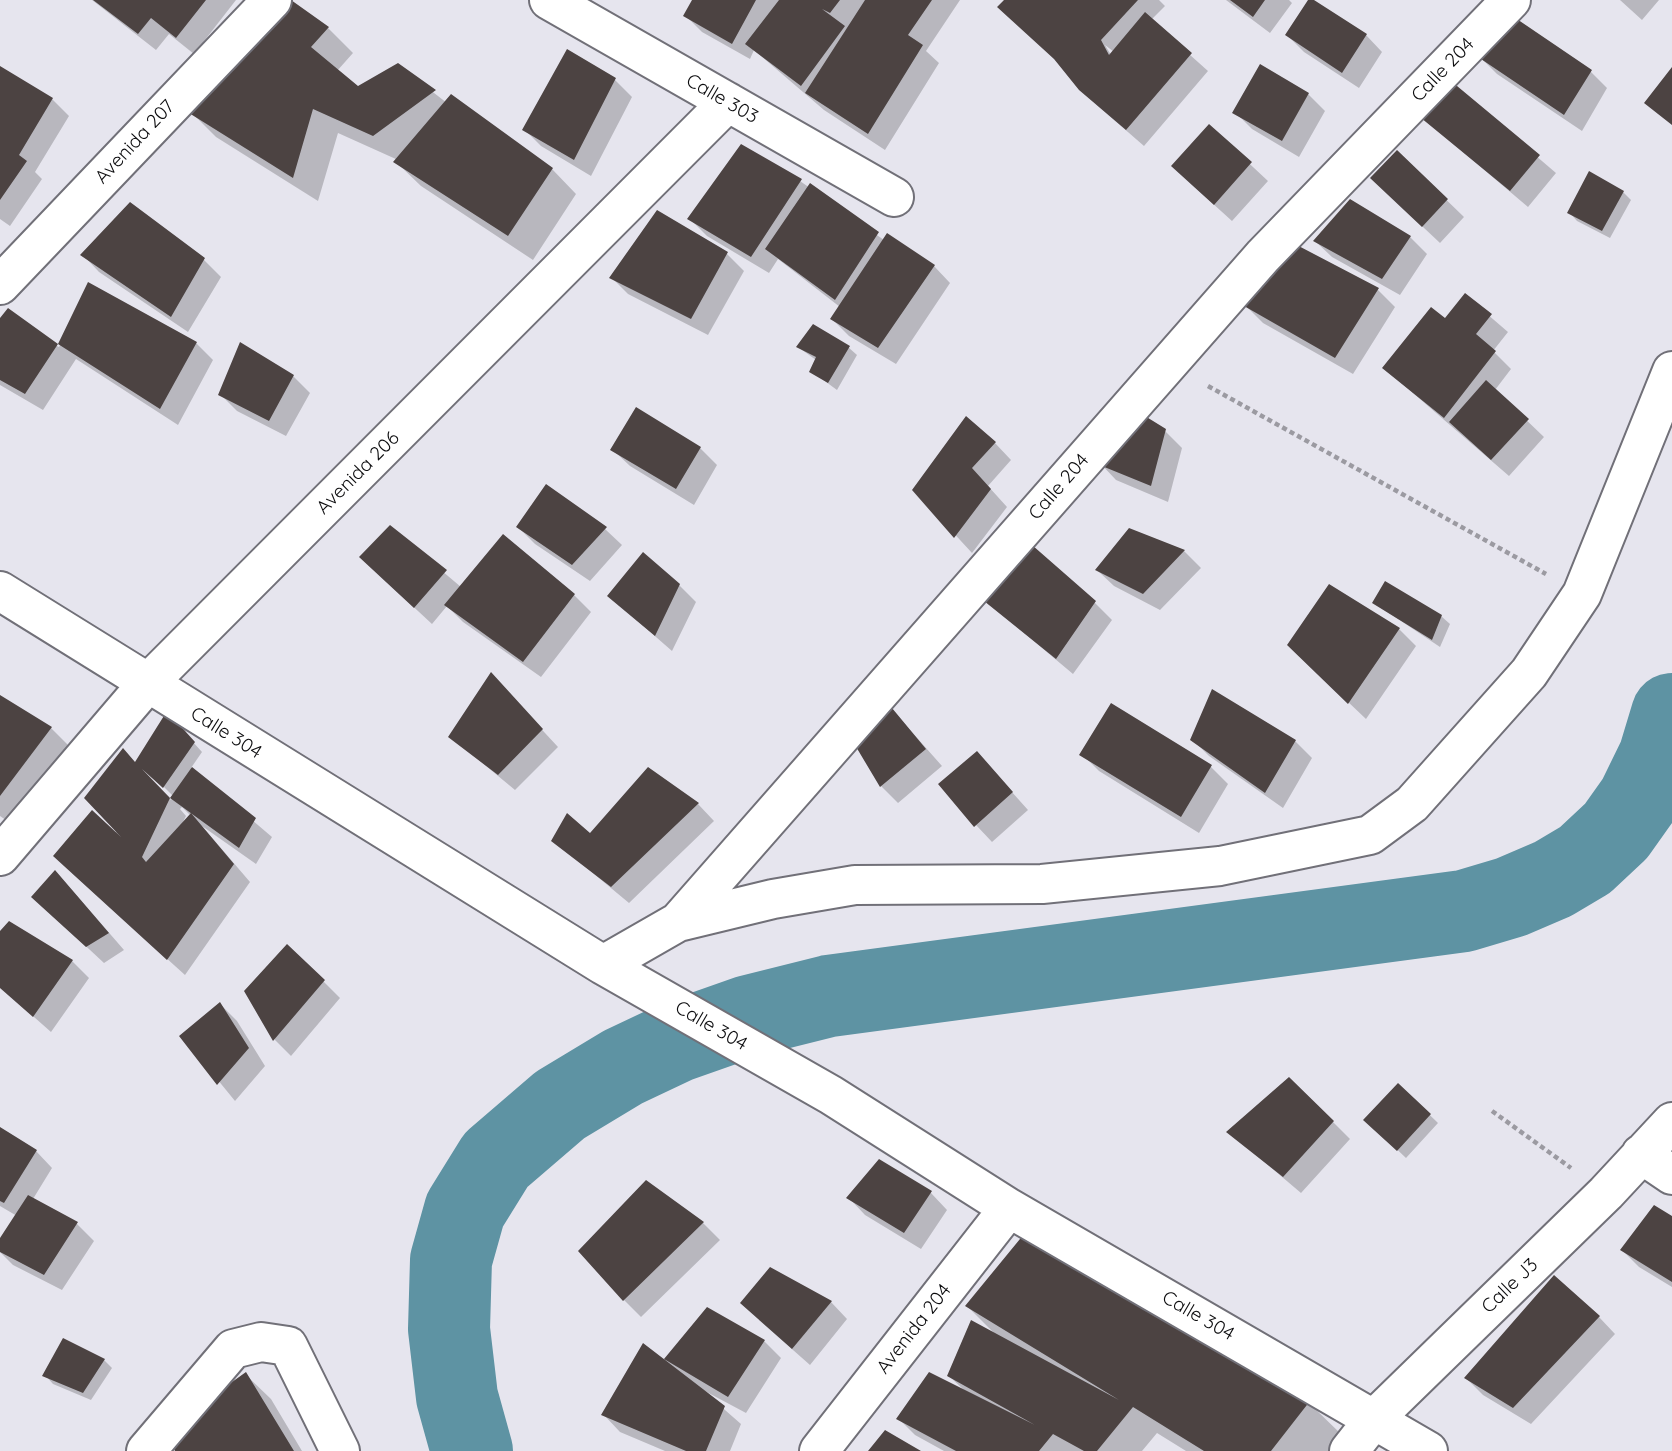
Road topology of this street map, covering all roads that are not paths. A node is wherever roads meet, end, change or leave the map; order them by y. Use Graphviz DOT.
graph roads {
  1 [pos="272,0"];
  2 [pos="549,0"];
  3 [pos="1511,0"];
  4 [pos="728,103"];
  5 [pos="894,197"];
  6 [pos="0,285"];
  7 [pos="1672,371"];
  8 [pos="0,591"];
  9 [pos="147,684"];
  10 [pos="0,856"];
  11 [pos="678,922"];
  12 [pos="603,965"];
  13 [pos="1672,1122"];
  14 [pos="1657,1165"];
  15 [pos="1009,1208"];
  16 [pos="1375,1418"];
  17 [pos="146,1451"];
  18 [pos="340,1451"];
  19 [pos="820,1451"];
  20 [pos="1349,1451"];
  21 [pos="1428,1451"];
  1 -- 6 [label="street, Avenida 207"];
  2 -- 4 [label="street, Calle 303"];
  3 -- 11 [label="street, Calle 204"];
  4 -- 5 [label="street, Calle 303"];
  4 -- 9 [label="street, Avenida 206"];
  7 -- 11 [label="street"];
  8 -- 9 [label="street, Calle 304"];
  9 -- 10 [label="street, Avenida 206"];
  9 -- 12 [label="street, Calle 304"];
  11 -- 12 [label="street, Calle 204"];
  12 -- 15 [label="street, Calle 304"];
  13 -- 14 [label="street, Calle J3"];
  14 -- 16 [label="street, Calle J3"];
  15 -- 16 [label="street, Calle 304"];
  15 -- 19 [label="street, Avenida 204"];
  16 -- 20 [label="street, Calle J3"];
  16 -- 21 [label="street, Calle 304"];
  17 -- 18 [label="street"];
}
